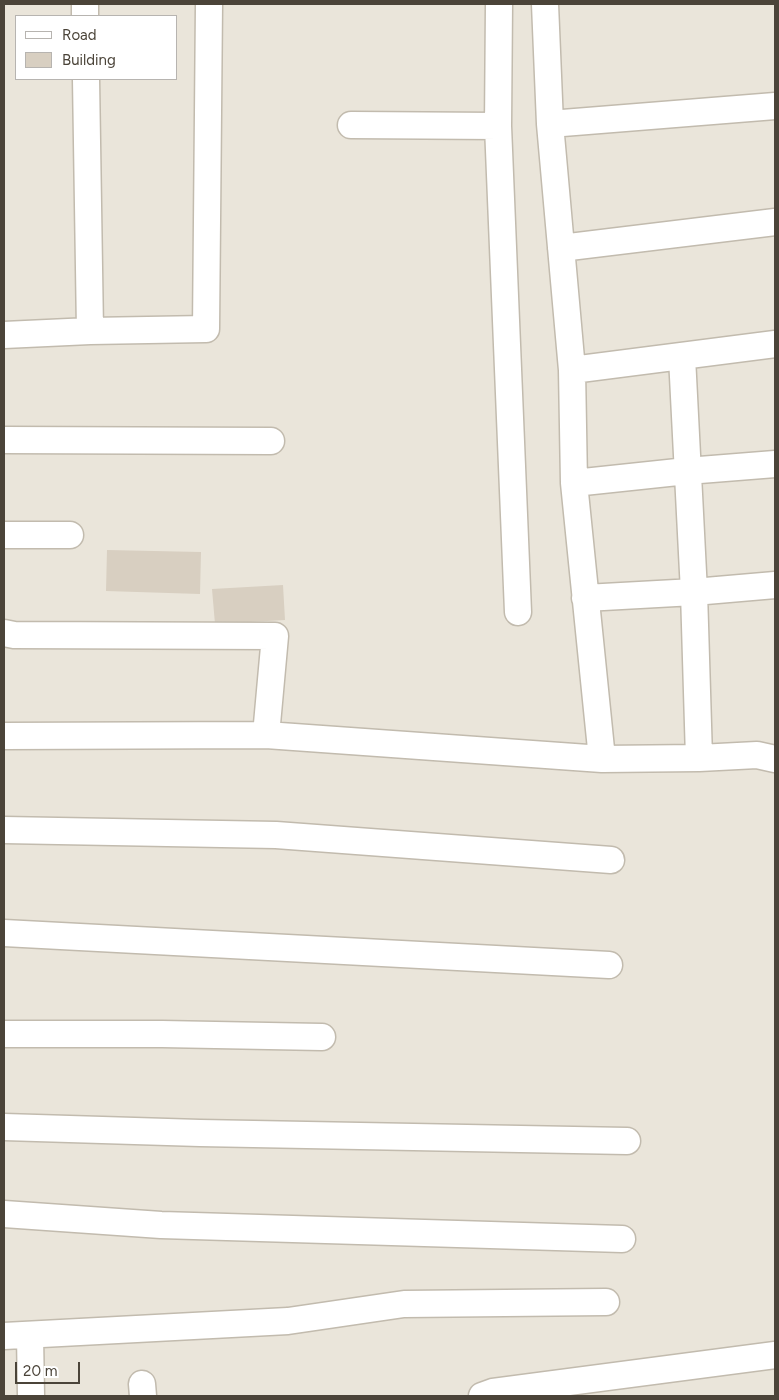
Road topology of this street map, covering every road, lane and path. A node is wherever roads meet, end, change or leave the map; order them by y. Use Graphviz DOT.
graph roads {
  1 [pos="209,4"];
  2 [pos="499,4"];
  3 [pos="545,4"];
  4 [pos="86,80"];
  5 [pos="775,106"];
  6 [pos="550,124"];
  7 [pos="351,125"];
  8 [pos="498,126"];
  9 [pos="775,222"];
  10 [pos="561,248"];
  11 [pos="90,331"];
  12 [pos="4,335"];
  13 [pos="775,344"];
  14 [pos="682,357"];
  15 [pos="572,370"];
  16 [pos="4,440"];
  17 [pos="270,441"];
  18 [pos="775,464"];
  19 [pos="688,471"];
  20 [pos="574,483"];
  21 [pos="70,534"];
  22 [pos="4,535"];
  23 [pos="775,585"];
  24 [pos="694,592"];
  25 [pos="585,598"];
  26 [pos="518,612"];
  27 [pos="4,633"];
  28 [pos="266,735"];
  29 [pos="4,736"];
  30 [pos="699,758"];
  31 [pos="602,759"];
  32 [pos="775,759"];
  33 [pos="4,830"];
  34 [pos="610,860"];
  35 [pos="4,933"];
  36 [pos="609,965"];
  37 [pos="4,1034"];
  38 [pos="322,1037"];
  39 [pos="4,1127"];
  40 [pos="627,1141"];
  41 [pos="4,1214"];
  42 [pos="622,1240"];
  43 [pos="606,1302"];
  44 [pos="30,1335"];
  45 [pos="4,1336"];
  46 [pos="775,1355"];
  47 [pos="31,1396"];
  48 [pos="482,1396"];
  1 -- 11 [label="street"];
  2 -- 8 [label="street"];
  3 -- 6 [label="street"];
  4 -- 11 [label="street"];
  5 -- 6 [label="street"];
  6 -- 10 [label="street"];
  7 -- 8 [label="street"];
  8 -- 26 [label="street"];
  9 -- 10 [label="street"];
  10 -- 15 [label="street"];
  11 -- 12 [label="street"];
  13 -- 14 [label="street"];
  14 -- 15 [label="street"];
  14 -- 19 [label="street"];
  15 -- 20 [label="street"];
  16 -- 17 [label="street"];
  18 -- 19 [label="street"];
  19 -- 20 [label="street"];
  19 -- 24 [label="street"];
  20 -- 25 [label="street"];
  21 -- 22 [label="street"];
  23 -- 24 [label="street"];
  24 -- 25 [label="street"];
  24 -- 30 [label="street"];
  25 -- 31 [label="street"];
  27 -- 28 [label="street"];
  28 -- 29 [label="street"];
  28 -- 31 [label="street"];
  30 -- 31 [label="street"];
  30 -- 32 [label="street"];
  33 -- 34 [label="street"];
  35 -- 36 [label="street"];
  37 -- 38 [label="street"];
  39 -- 40 [label="street"];
  41 -- 42 [label="street"];
  43 -- 44 [label="street"];
  44 -- 45 [label="street"];
  44 -- 47 [label="street"];
  46 -- 48 [label="street"];
}
